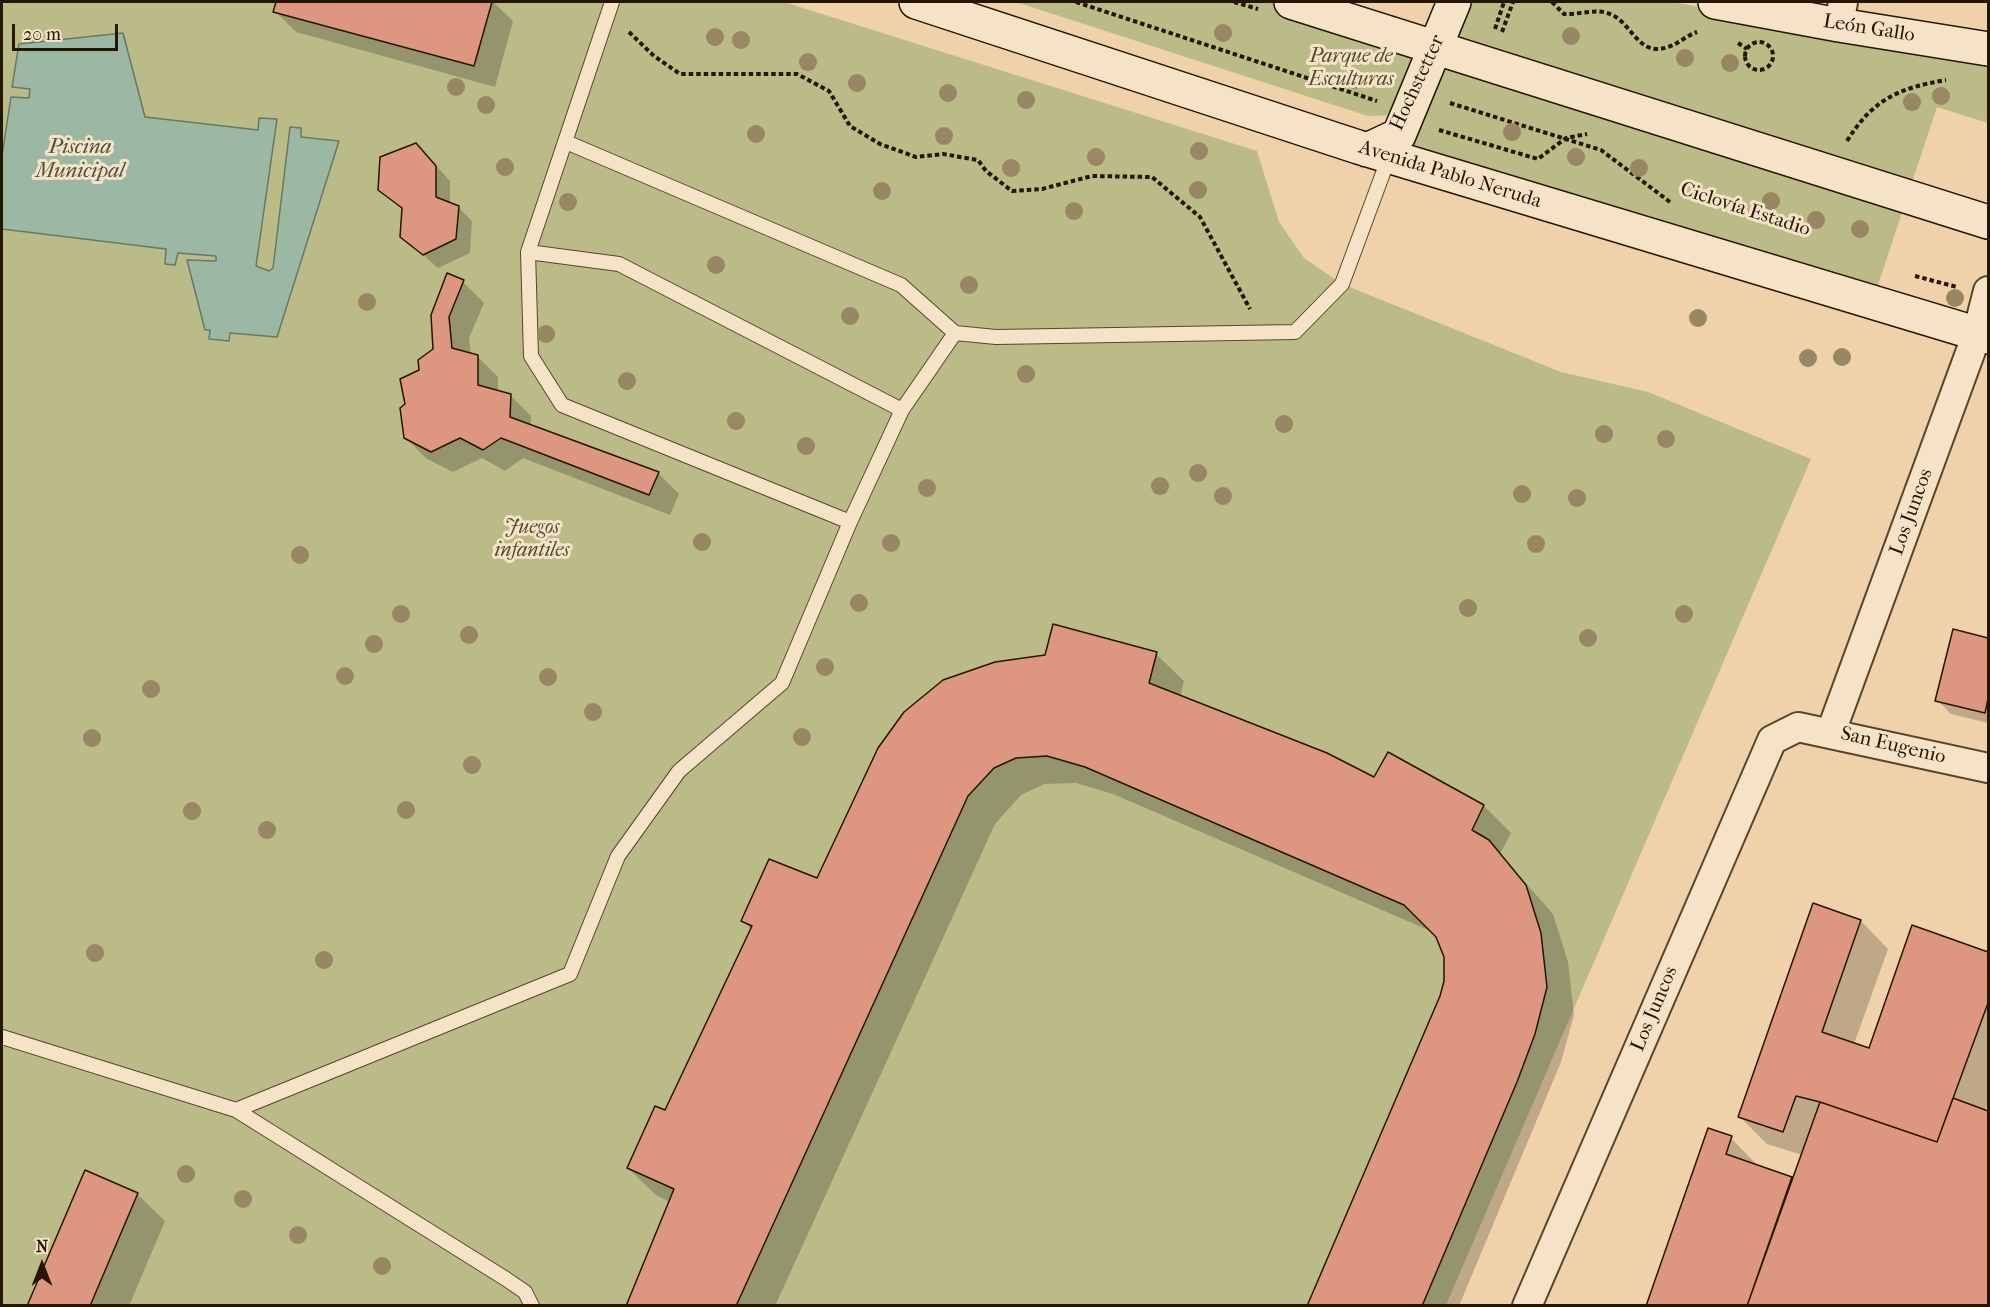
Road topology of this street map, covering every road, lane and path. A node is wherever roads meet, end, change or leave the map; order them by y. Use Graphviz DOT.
graph roads {
  1 [pos="916,2"];
  2 [pos="1076,2"];
  3 [pos="1291,2"];
  4 [pos="1454,2"];
  5 [pos="1552,2"];
  6 [pos="610,8"];
  7 [pos="1841,14"];
  8 [pos="1710,17"];
  9 [pos="1728,37"];
  10 [pos="1434,49"];
  11 [pos="1747,49"];
  12 [pos="1989,49"];
  13 [pos="1954,81"];
  14 [pos="1444,102"];
  15 [pos="1407,115"];
  16 [pos="1595,132"];
  17 [pos="1566,138"];
  18 [pos="566,142"];
  19 [pos="1378,153"];
  20 [pos="1824,171"];
  21 [pos="1673,205"];
  22 [pos="1989,222"];
  23 [pos="528,252"];
  24 [pos="1904,273"];
  25 [pos="1988,293"];
  26 [pos="1258,332"];
  27 [pos="955,333"];
  28 [pos="1983,336"];
  29 [pos="902,410"];
  30 [pos="850,522"];
  31 [pos="1798,727"];
  32 [pos="1831,732"];
  33 [pos="1989,768"];
  34 [pos="2,1037"];
  35 [pos="236,1110"];
  36 [pos="532,1305"];
  37 [pos="1527,1305"];
  1 -- 19 [label="street, Avenida Pablo Neruda"];
  2 -- 15 [label="path"];
  3 -- 10 [label="street"];
  4 -- 10 [label="street, Hochstetter"];
  5 -- 8 [label="path"];
  6 -- 18 [label="lane"];
  6 -- 26 [label="path"];
  7 -- 8 [label="street, León Gallo"];
  7 -- 12 [label="street, León Gallo"];
  9 -- 11 [label="path"];
  10 -- 15 [label="street, Hochstetter"];
  10 -- 20 [label="street"];
  11 -- 11 [label="path"];
  13 -- 20 [label="path"];
  14 -- 17 [label="path, Ciclovía Estadio"];
  15 -- 17 [label="path"];
  15 -- 19 [label="street, Hochstetter"];
  16 -- 17 [label="path"];
  17 -- 21 [label="path, Ciclovía Estadio"];
  18 -- 23 [label="lane"];
  18 -- 27 [label="lane"];
  19 -- 26 [label="lane"];
  19 -- 28 [label="street, Avenida Pablo Neruda"];
  20 -- 22 [label="street"];
  23 -- 29 [label="lane"];
  23 -- 30 [label="lane"];
  24 -- 25 [label="path"];
  25 -- 28 [label="street, Los Juncos"];
  26 -- 27 [label="lane"];
  27 -- 29 [label="lane"];
  28 -- 32 [label="street, Los Juncos"];
  29 -- 30 [label="lane"];
  30 -- 35 [label="lane"];
  31 -- 32 [label="street, San Eugenio"];
  31 -- 37 [label="street, Los Juncos"];
  32 -- 33 [label="street, San Eugenio"];
  34 -- 35 [label="lane"];
  35 -- 36 [label="lane"];
}
